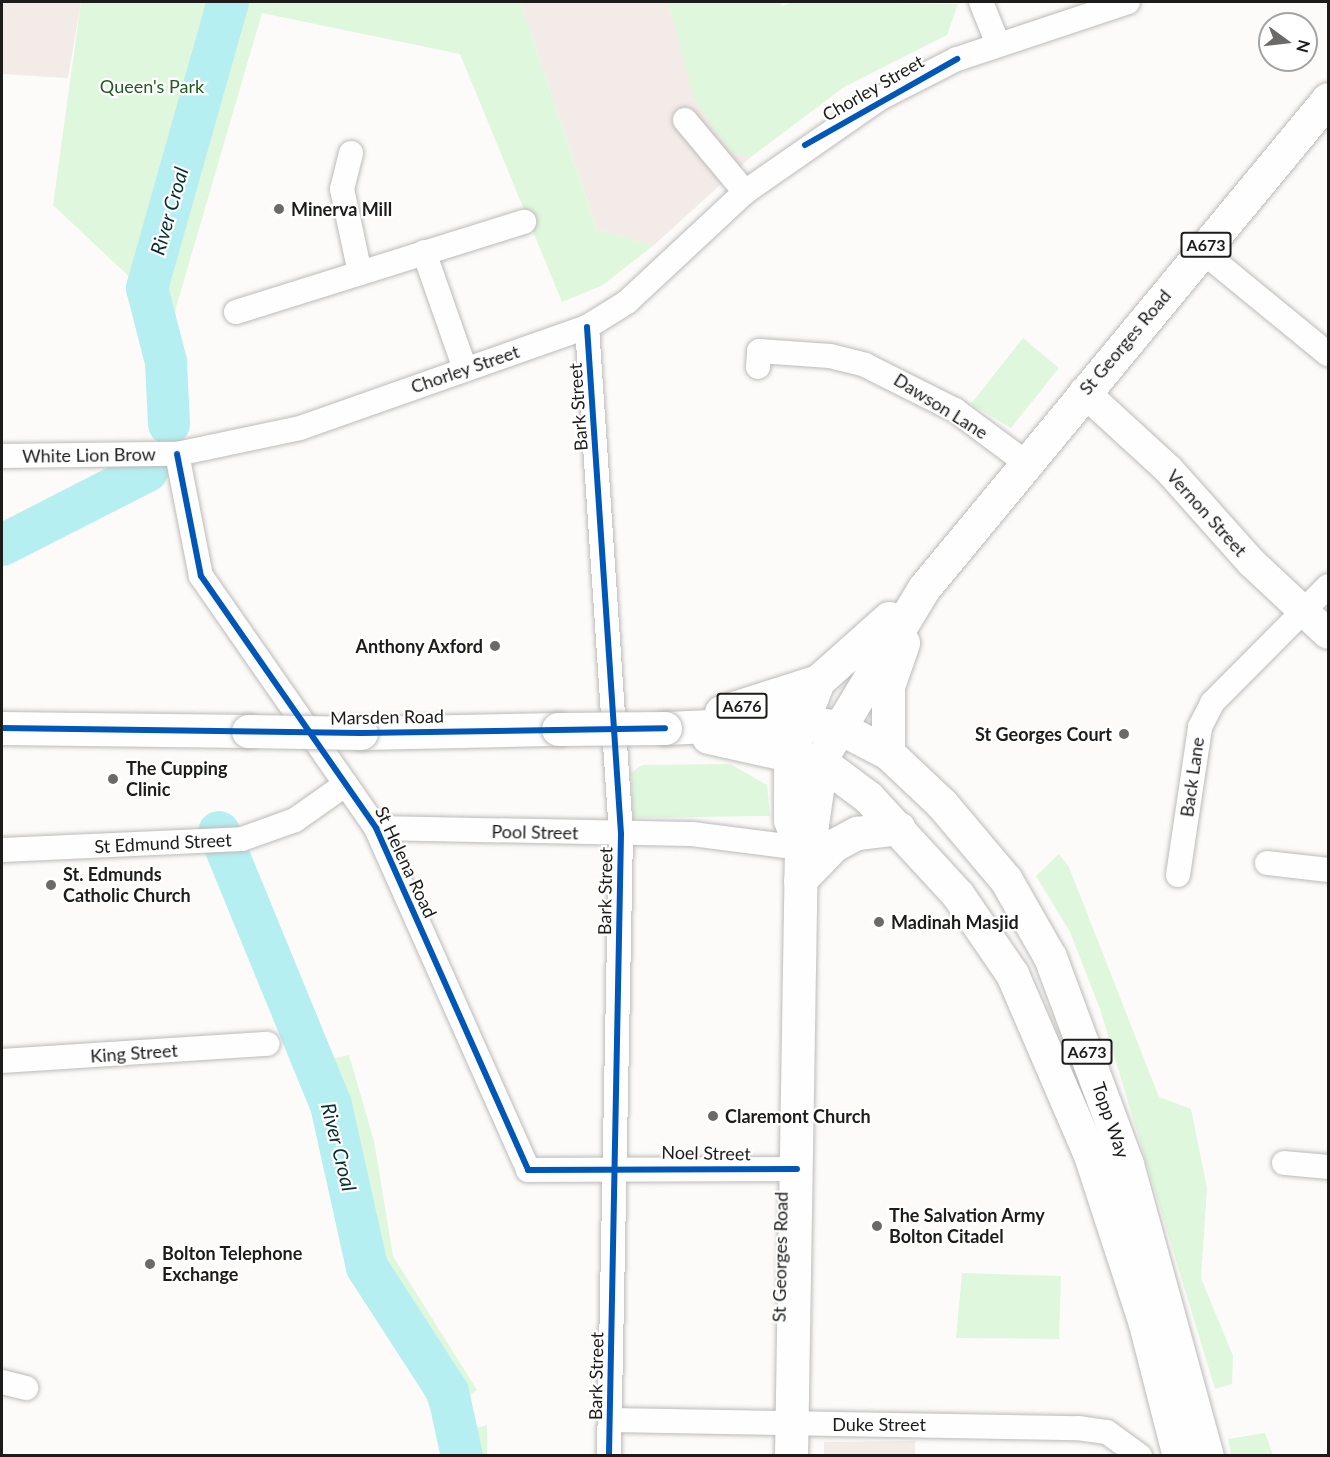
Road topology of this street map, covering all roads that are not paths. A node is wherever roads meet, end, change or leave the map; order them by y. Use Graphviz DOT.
graph roads {
  1 [pos="981,2"];
  2 [pos="1128,2"];
  3 [pos="998,44"];
  4 [pos="1329,99"];
  5 [pos="685,120"];
  6 [pos="351,153"];
  7 [pos="745,192"];
  8 [pos="524,222"];
  9 [pos="1202,251"];
  10 [pos="424,252"];
  11 [pos="360,273"];
  12 [pos="236,312"];
  13 [pos="587,327"];
  14 [pos="1329,354"];
  15 [pos="758,367"];
  16 [pos="465,369"];
  17 [pos="1084,392"];
  18 [pos="2,456"];
  19 [pos="182,458"];
  20 [pos="1026,462"];
  21 [pos="1329,586"];
  22 [pos="924,588"];
  23 [pos="1306,615"];
  24 [pos="1329,634"];
  25 [pos="818,681"];
  26 [pos="800,722"];
  27 [pos="838,727"];
  28 [pos="2,728"];
  29 [pos="665,728"];
  30 [pos="888,753"];
  31 [pos="806,757"];
  32 [pos="346,784"];
  33 [pos="376,828"];
  34 [pos="899,828"];
  35 [pos="621,834"];
  36 [pos="801,848"];
  37 [pos="2,850"];
  38 [pos="1266,863"];
  39 [pos="1329,870"];
  40 [pos="1178,875"];
  41 [pos="800,880"];
  42 [pos="267,1044"];
  43 [pos="2,1061"];
  44 [pos="1284,1163"];
  45 [pos="615,1166"];
  46 [pos="1329,1167"];
  47 [pos="797,1169"];
  48 [pos="528,1170"];
  49 [pos="2,1382"];
  50 [pos="26,1388"];
  51 [pos="610,1420"];
  52 [pos="791,1440"];
  53 [pos="609,1455"];
  54 [pos="1140,1455"];
  55 [pos="1179,1455"];
  56 [pos="1207,1455"];
  1 -- 3 [label="street"];
  2 -- 3 [label="street, Chorley Street"];
  3 -- 7 [label="street, Chorley Street"];
  4 -- 9 [label="main road, St Georges Road / A673"];
  5 -- 7 [label="street"];
  6 -- 11 [label="street"];
  7 -- 13 [label="street, Chorley Street"];
  8 -- 10 [label="street"];
  9 -- 14 [label="street"];
  9 -- 17 [label="main road, St Georges Road / A673"];
  10 -- 11 [label="street"];
  10 -- 16 [label="street"];
  11 -- 12 [label="street"];
  13 -- 16 [label="street, Chorley Street"];
  13 -- 35 [label="street, Bark Street"];
  15 -- 20 [label="street, Dawson Lane"];
  16 -- 19 [label="street, Chorley Street"];
  17 -- 20 [label="main road, St Georges Road / A673"];
  17 -- 23 [label="street, Vernon Street"];
  18 -- 19 [label="street, White Lion Brow"];
  19 -- 32 [label="street, St Helena Road"];
  20 -- 22 [label="main road, St Georges Road / A673"];
  21 -- 23 [label="street, Back Lane"];
  22 -- 25 [label="main road, St Georges Road / A673"];
  22 -- 27 [label="main road, St Georges Road / A673"];
  22 -- 30 [label="main road, A673"];
  23 -- 24 [label="street, Vernon Street"];
  23 -- 40 [label="street, Back Lane"];
  25 -- 26 [label="main road, St Georges Road / A673"];
  25 -- 29 [label="main road, A676"];
  26 -- 27 [label="main road, Marsden Road / A673"];
  26 -- 29 [label="main road, Marsden Road / A676"];
  26 -- 31 [label="main road, St Georges Road"];
  27 -- 30 [label="main road, Topp Way / A673"];
  27 -- 31 [label="main road, St Georges Road / A673"];
  28 -- 29 [label="main road, Marsden Road, bridge"];
  29 -- 31 [label="main road, Marsden Road / A676"];
  30 -- 56 [label="main road, Topp Way / A673"];
  31 -- 34 [label="main road, Topp Way / A673"];
  31 -- 36 [label="main road, St Georges Road"];
  32 -- 33 [label="street, St Helena Road"];
  32 -- 37 [label="street, St Edmund Street"];
  33 -- 35 [label="street, Pool Street"];
  33 -- 48 [label="street, St Helena Road"];
  34 -- 41 [label="main road"];
  34 -- 55 [label="main road, Topp Way / A673"];
  35 -- 36 [label="street, Pool Street"];
  35 -- 45 [label="street, Bark Street"];
  36 -- 41 [label="main road, St Georges Road"];
  38 -- 39 [label="street"];
  41 -- 47 [label="main road, St Georges Road"];
  42 -- 43 [label="street, King Street"];
  44 -- 46 [label="street"];
  45 -- 47 [label="street, Noel Street"];
  45 -- 48 [label="street, Noel Street"];
  45 -- 51 [label="street, Bark Street"];
  47 -- 52 [label="main road, St Georges Road"];
  49 -- 50 [label="street"];
  51 -- 52 [label="street, Duke Street"];
  51 -- 53 [label="street, Bark Street"];
  52 -- 54 [label="street, Duke Street"];
}
